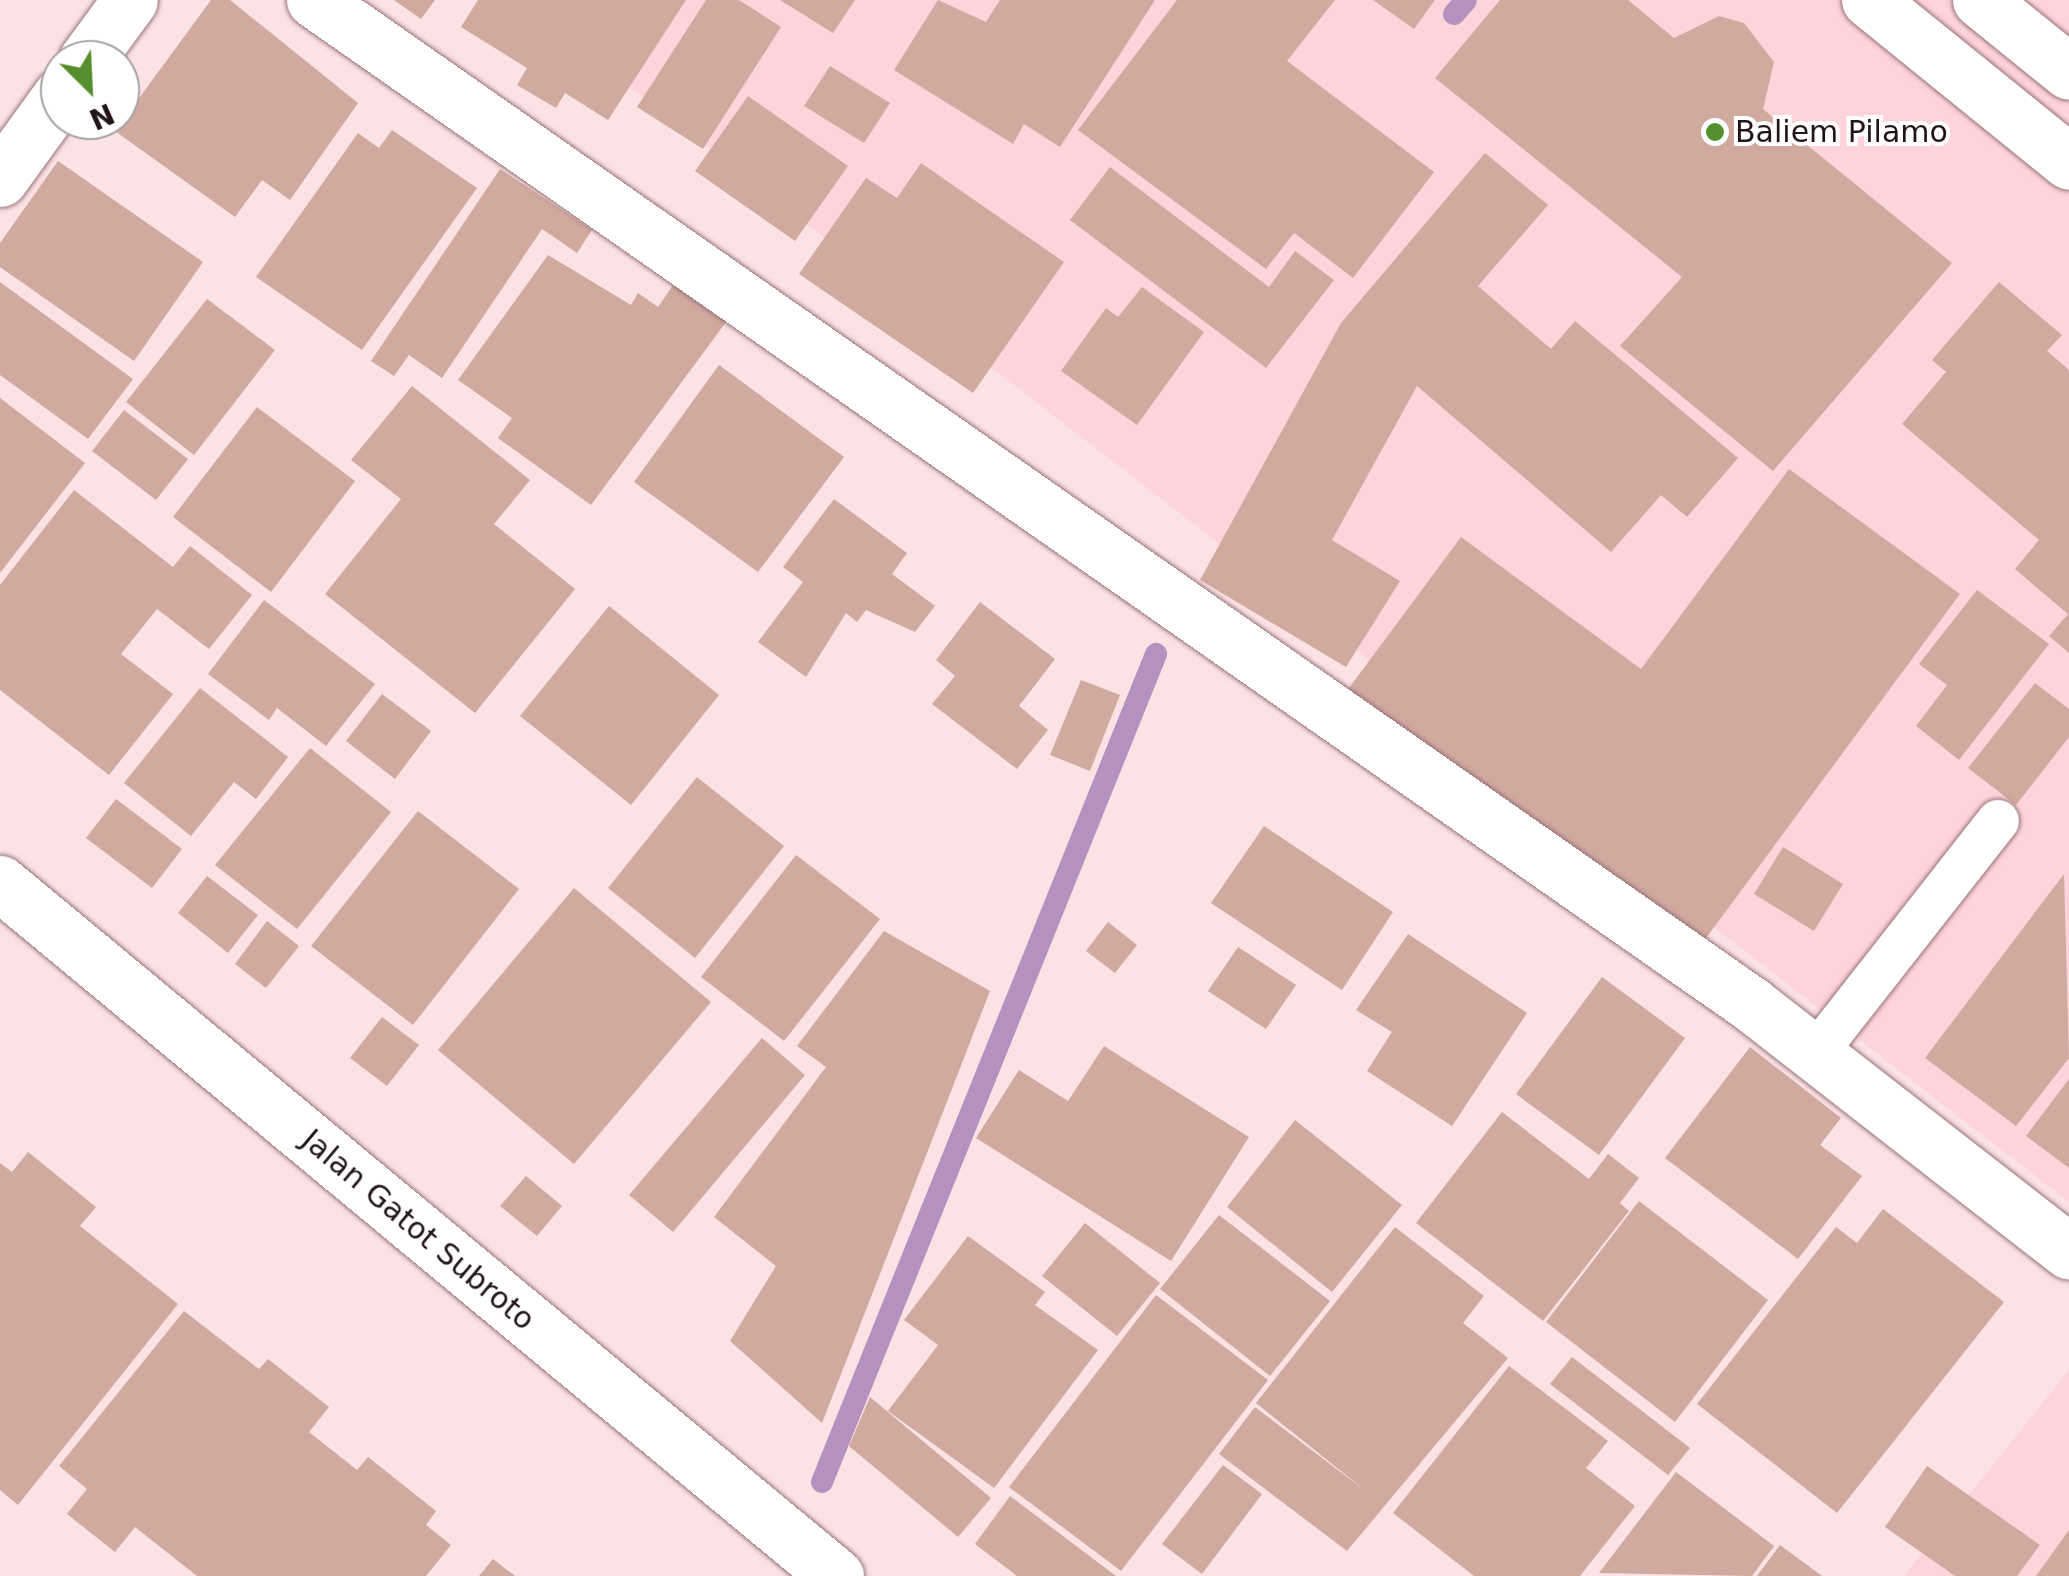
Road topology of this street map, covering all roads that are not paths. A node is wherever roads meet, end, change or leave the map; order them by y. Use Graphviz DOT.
graph roads {
  1 [pos="130,0"];
  2 [pos="314,0"];
  3 [pos="1869,0"];
  4 [pos="1983,4"];
  5 [pos="101,40"];
  6 [pos="2069,72"];
  7 [pos="40,124"];
  8 [pos="2069,162"];
  9 [pos="0,179"];
  10 [pos="1998,821"];
  11 [pos="0,883"];
  12 [pos="1816,1054"];
  13 [pos="2069,1252"];
  14 [pos="836,1576"];
  1 -- 5 [label="main road"];
  2 -- 12 [label="main road"];
  3 -- 8 [label="main road"];
  4 -- 6 [label="main road"];
  7 -- 9 [label="main road"];
  10 -- 12 [label="lane"];
  11 -- 14 [label="main road, Jalan Gatot Subroto"];
  12 -- 13 [label="main road"];
}
